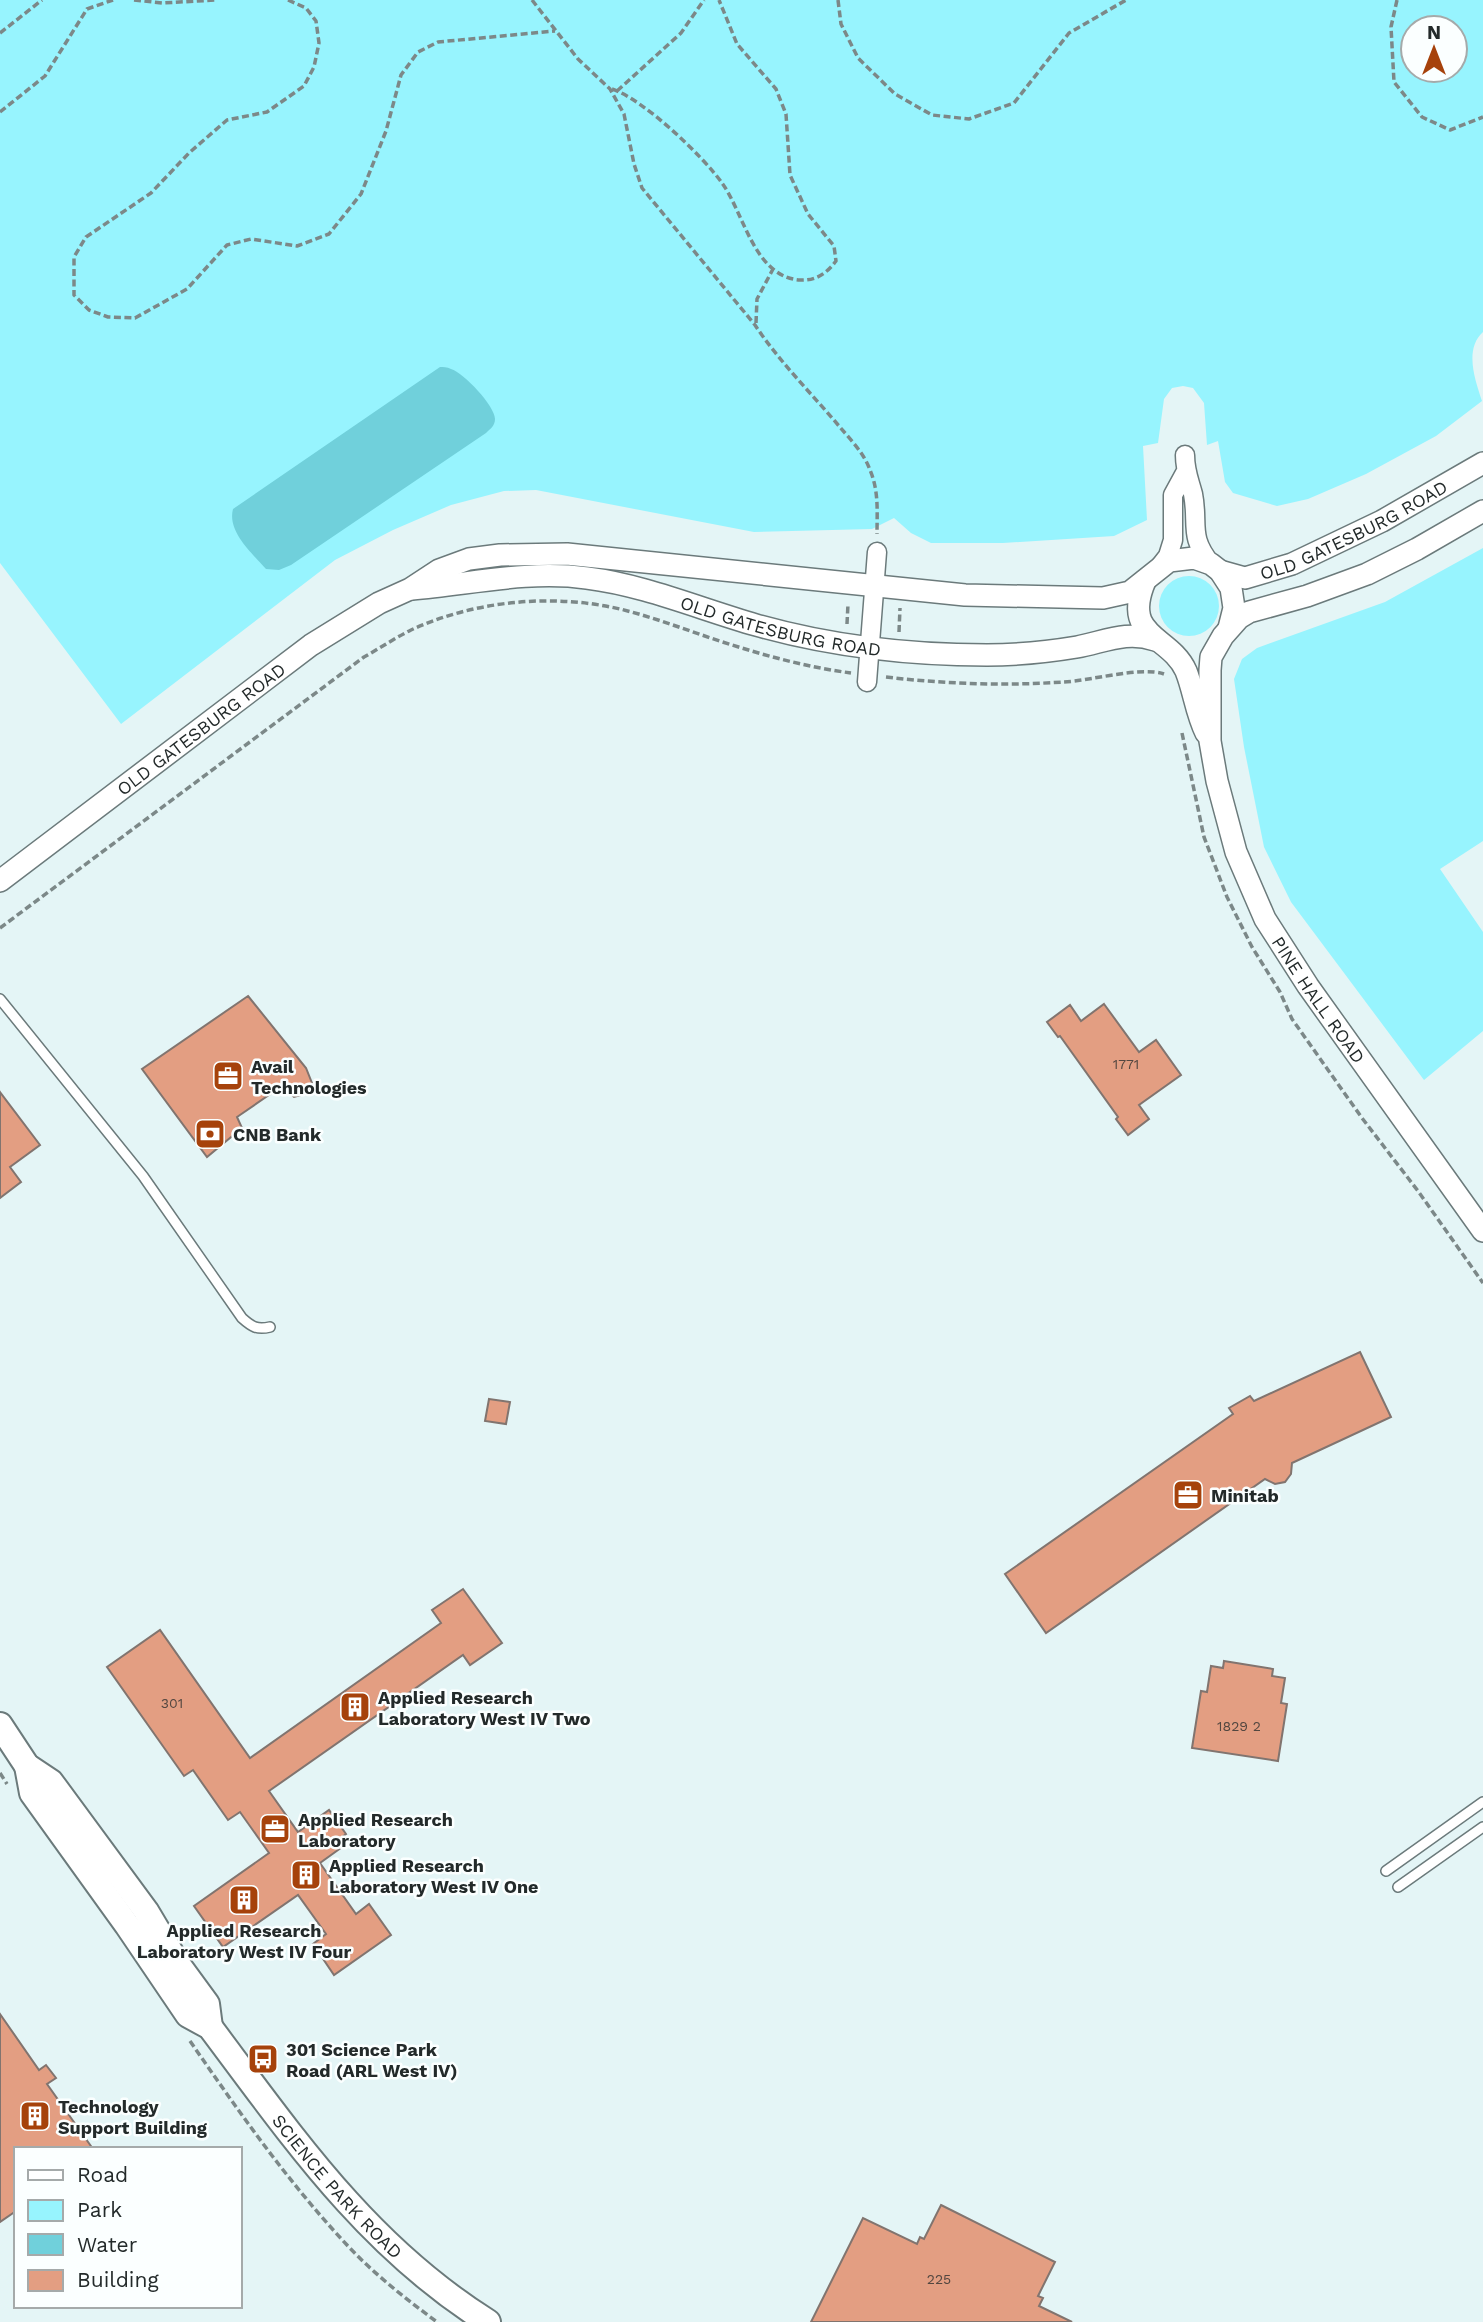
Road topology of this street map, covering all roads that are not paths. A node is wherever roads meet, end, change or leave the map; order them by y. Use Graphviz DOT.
graph roads {
  1 [pos="1483,463"];
  2 [pos="1483,510"];
  3 [pos="877,552"];
  4 [pos="1161,565"];
  5 [pos="1215,567"];
  6 [pos="1145,581"];
  7 [pos="874,587"];
  8 [pos="410,589"];
  9 [pos="1226,632"];
  10 [pos="1160,644"];
  11 [pos="869,647"];
  12 [pos="869,677"];
  13 [pos="1210,741"];
  14 [pos="0,881"];
  15 [pos="0,999"];
  16 [pos="1483,1231"];
  17 [pos="270,1327"];
  18 [pos="0,1725"];
  19 [pos="1483,1802"];
  20 [pos="1483,1827"];
  21 [pos="1386,1871"];
  22 [pos="1398,1887"];
  23 [pos="488,2322"];
  1 -- 5 [label="street, OLD GATESBURG ROAD"];
  2 -- 9 [label="street, OLD GATESBURG ROAD"];
  3 -- 7 [label="street"];
  4 -- 5 [label="street, OLD GATESBURG ROAD"];
  4 -- 5 [label="street, PINE HALL ROAD"];
  4 -- 6 [label="street"];
  5 -- 9 [label="street, PINE HALL ROAD"];
  6 -- 7 [label="street, OLD GATESBURG ROAD"];
  6 -- 10 [label="street, PINE HALL ROAD"];
  7 -- 8 [label="street, OLD GATESBURG ROAD"];
  7 -- 11 [label="street"];
  8 -- 11 [label="street, OLD GATESBURG ROAD"];
  8 -- 14 [label="street, OLD GATESBURG ROAD"];
  9 -- 10 [label="street, OLD GATESBURG ROAD"];
  9 -- 13 [label="street, PINE HALL ROAD"];
  10 -- 11 [label="street, OLD GATESBURG ROAD"];
  10 -- 13 [label="street, PINE HALL ROAD"];
  11 -- 12 [label="street"];
  13 -- 16 [label="street, PINE HALL ROAD"];
  15 -- 17 [label="lane"];
  18 -- 23 [label="main road, SCIENCE PARK ROAD"];
  19 -- 21 [label="lane"];
  20 -- 22 [label="lane"];
}
